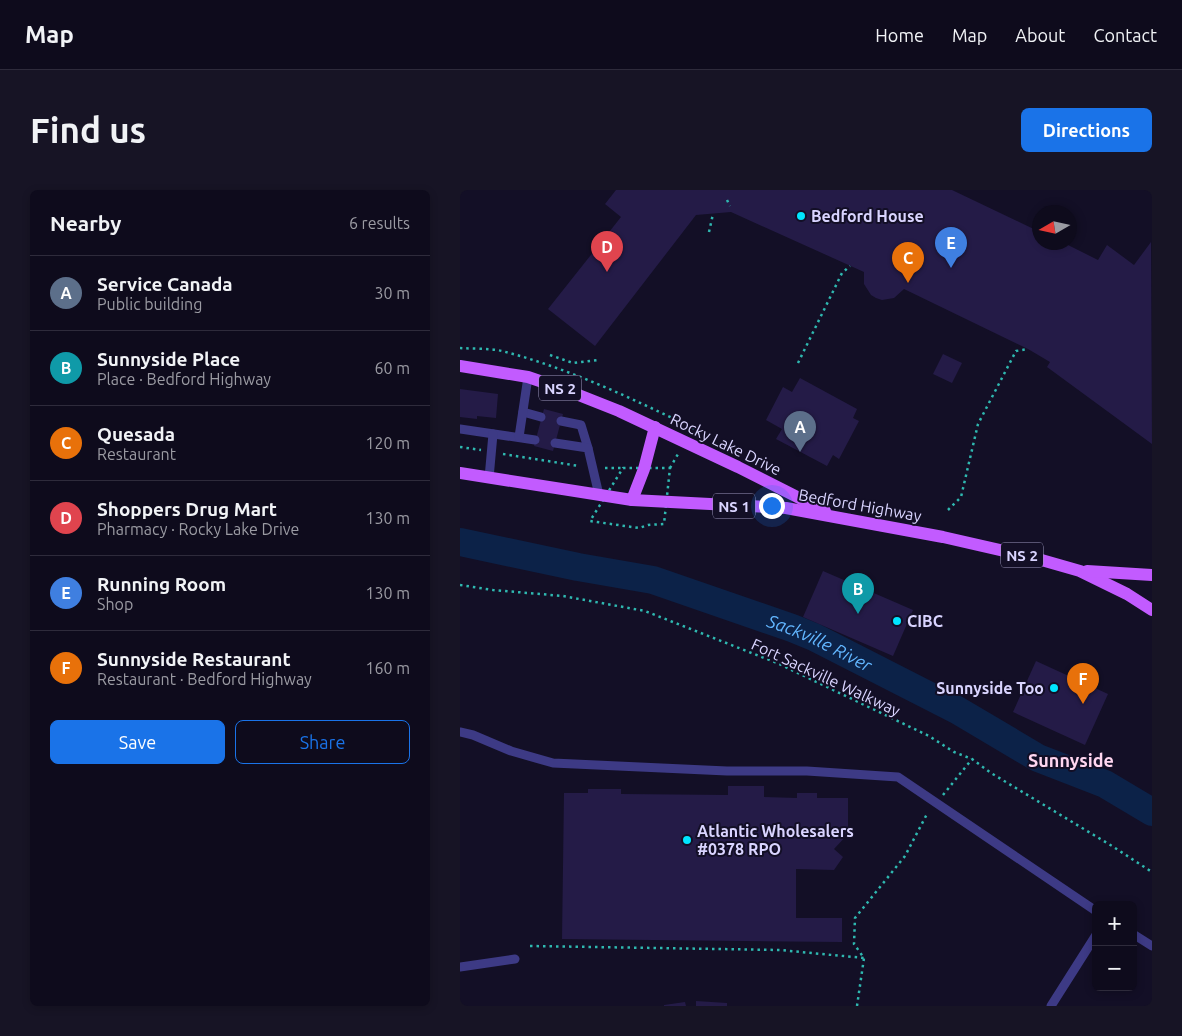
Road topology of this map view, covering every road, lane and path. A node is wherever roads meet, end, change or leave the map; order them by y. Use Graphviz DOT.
graph roads {
  1 [pos="728,200"];
  2 [pos="730,206"];
  3 [pos="713,214"];
  4 [pos="709,232"];
  5 [pos="850,266"];
  6 [pos="460,348"];
  7 [pos="1028,349"];
  8 [pos="500,351"];
  9 [pos="550,355"];
  10 [pos="598,360"];
  11 [pos="798,363"];
  12 [pos="460,366"];
  13 [pos="528,377"];
  14 [pos="523,412"];
  15 [pos="541,417"];
  16 [pos="562,421"];
  17 [pos="655,428"];
  18 [pos="460,429"];
  19 [pos="493,434"];
  20 [pos="519,437"];
  21 [pos="535,440"];
  22 [pos="555,443"];
  23 [pos="460,447"];
  24 [pos="588,448"];
  25 [pos="491,452"];
  26 [pos="592,468"];
  27 [pos="623,468"];
  28 [pos="460,473"];
  29 [pos="489,478"];
  30 [pos="599,495"];
  31 [pos="632,500"];
  32 [pos="948,510"];
  33 [pos="836,517"];
  34 [pos="1080,571"];
  35 [pos="1152,576"];
  36 [pos="460,585"];
  37 [pos="1152,610"];
  38 [pos="460,732"];
  39 [pos="972,759"];
  40 [pos="936,803"];
  41 [pos="1152,872"];
  42 [pos="1092,908"];
  43 [pos="1137,937"];
  44 [pos="1092,941"];
  45 [pos="530,946"];
  46 [pos="1152,946"];
  47 [pos="864,958"];
  48 [pos="515,959"];
  49 [pos="460,967"];
  50 [pos="857,1006"];
  51 [pos="1052,1006"];
  1 -- 2 [label="path"];
  3 -- 4 [label="path"];
  5 -- 11 [label="path"];
  6 -- 8 [label="path"];
  7 -- 32 [label="path"];
  9 -- 10 [label="path"];
  12 -- 13 [label="main road, Rocky Lake Drive / NS 2"];
  13 -- 14 [label="lane"];
  13 -- 17 [label="main road, Rocky Lake Drive / NS 2"];
  14 -- 15 [label="lane"];
  14 -- 20 [label="lane"];
  16 -- 24 [label="lane"];
  17 -- 31 [label="main road, Rocky Lake Drive"];
  17 -- 33 [label="main road, Rocky Lake Drive / NS 2"];
  18 -- 19 [label="lane"];
  19 -- 20 [label="lane"];
  19 -- 25 [label="lane"];
  20 -- 21 [label="lane"];
  22 -- 24 [label="lane"];
  23 -- 25 [label="path"];
  24 -- 26 [label="lane"];
  25 -- 26 [label="path"];
  25 -- 29 [label="lane"];
  26 -- 27 [label="path"];
  26 -- 30 [label="lane"];
  28 -- 29 [label="main road, Bedford Highway / NS 1"];
  29 -- 30 [label="main road, Bedford Highway / NS 1"];
  30 -- 31 [label="main road, Bedford Highway / NS 1"];
  31 -- 33 [label="main road, Bedford Highway / NS 1"];
  33 -- 34 [label="main road, Bedford Highway / NS 2"];
  34 -- 35 [label="main road"];
  34 -- 37 [label="main road, Bedford Highway / NS 2"];
  36 -- 39 [label="path, Fort Sackville Walkway"];
  38 -- 40 [label="lane"];
  39 -- 40 [label="path"];
  39 -- 41 [label="path, Fort Sackville Walkway"];
  40 -- 42 [label="lane"];
  40 -- 47 [label="path"];
  43 -- 46 [label="lane"];
  44 -- 51 [label="lane"];
  45 -- 47 [label="path"];
  47 -- 50 [label="path"];
  48 -- 49 [label="lane"];
}
